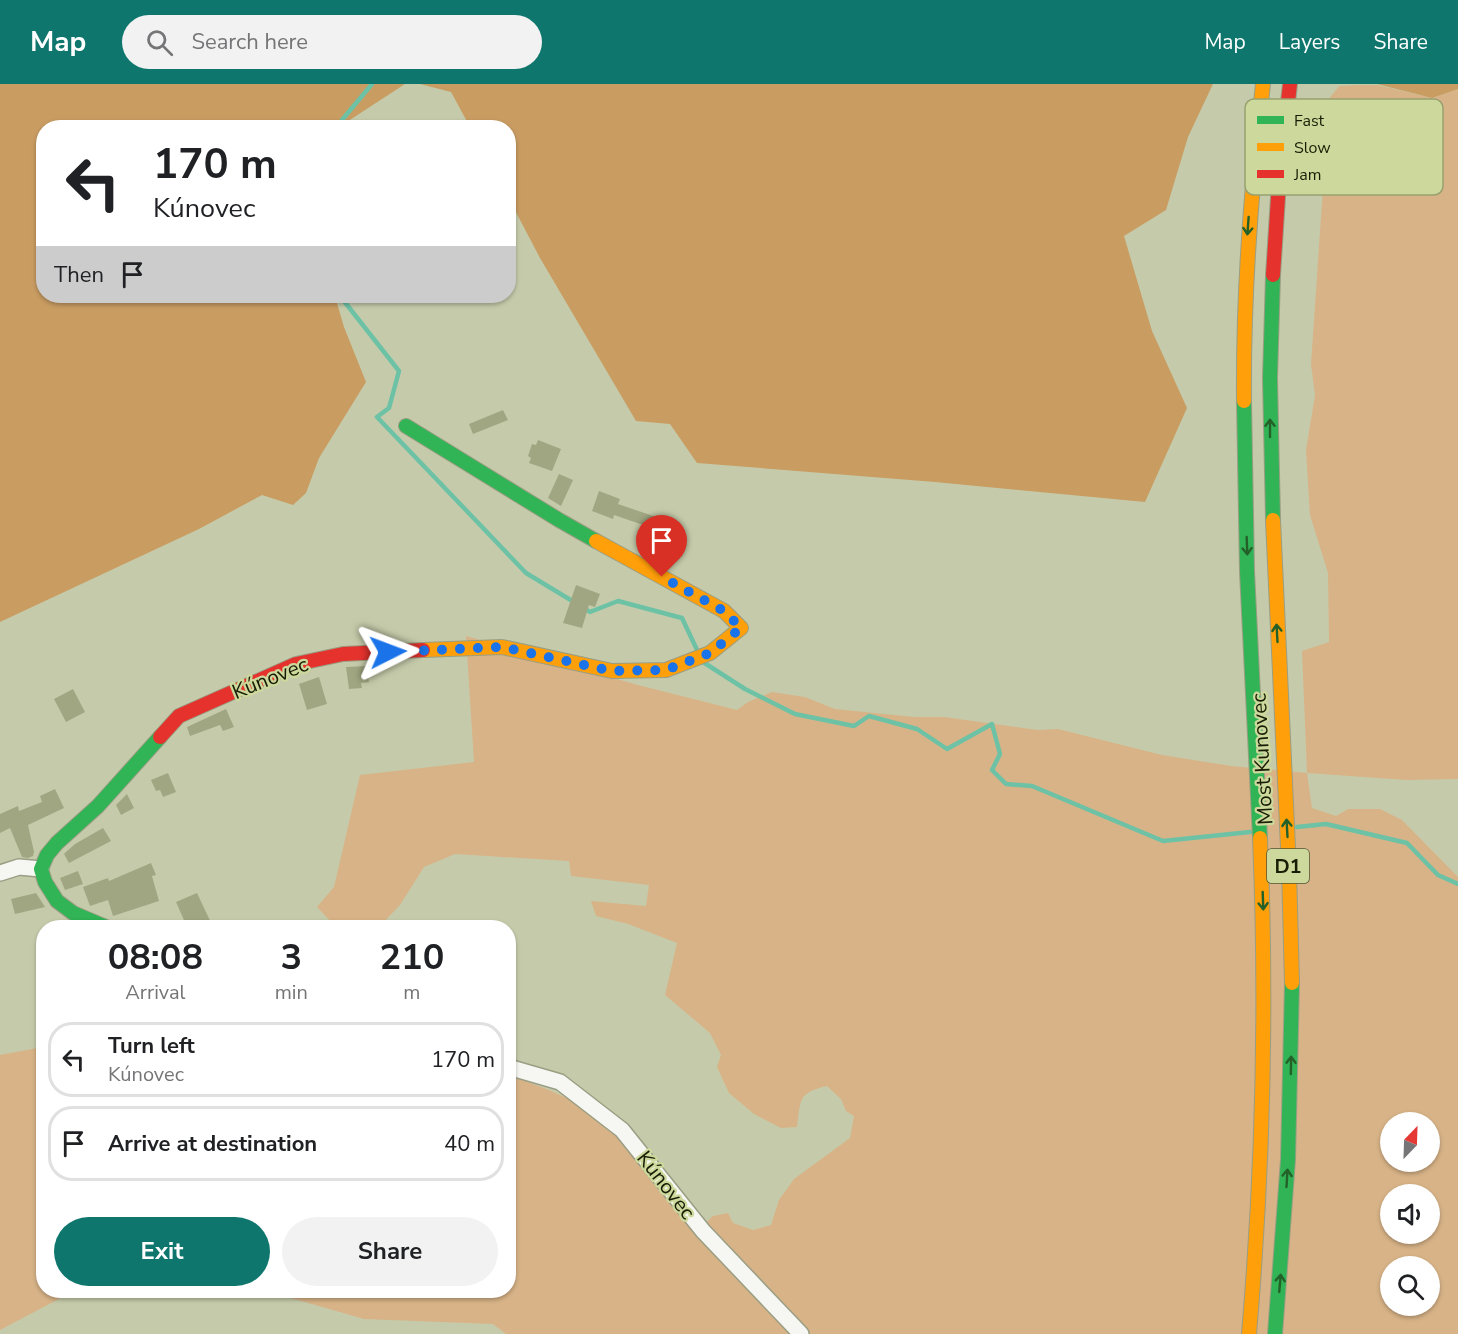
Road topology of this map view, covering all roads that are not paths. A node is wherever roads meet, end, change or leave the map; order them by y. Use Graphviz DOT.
graph roads {
  1 [pos="1263,84"];
  2 [pos="1290,84"];
  3 [pos="1261,99"];
  4 [pos="1288,99"];
  5 [pos="1250,195"];
  6 [pos="1278,195"];
  7 [pos="406,426"];
  8 [pos="41,869"];
  9 [pos="0,873"];
  10 [pos="90,920"];
  11 [pos="516,1069"];
  12 [pos="801,1334"];
  13 [pos="1249,1334"];
  14 [pos="1275,1334"];
  1 -- 3 [label="main road, Most Kunovec / D1, one-way"];
  4 -- 2 [label="main road, Most Kunovec / D1, one-way"];
  5 -- 13 [label="main road, Most Kunovec / D1, one-way"];
  14 -- 6 [label="main road, Most Kunovec / D1, one-way"];
  7 -- 8 [label="main road, Kúnovec"];
  8 -- 9 [label="street"];
  8 -- 10 [label="main road"];
  11 -- 12 [label="street, Kúnovec"];
}
